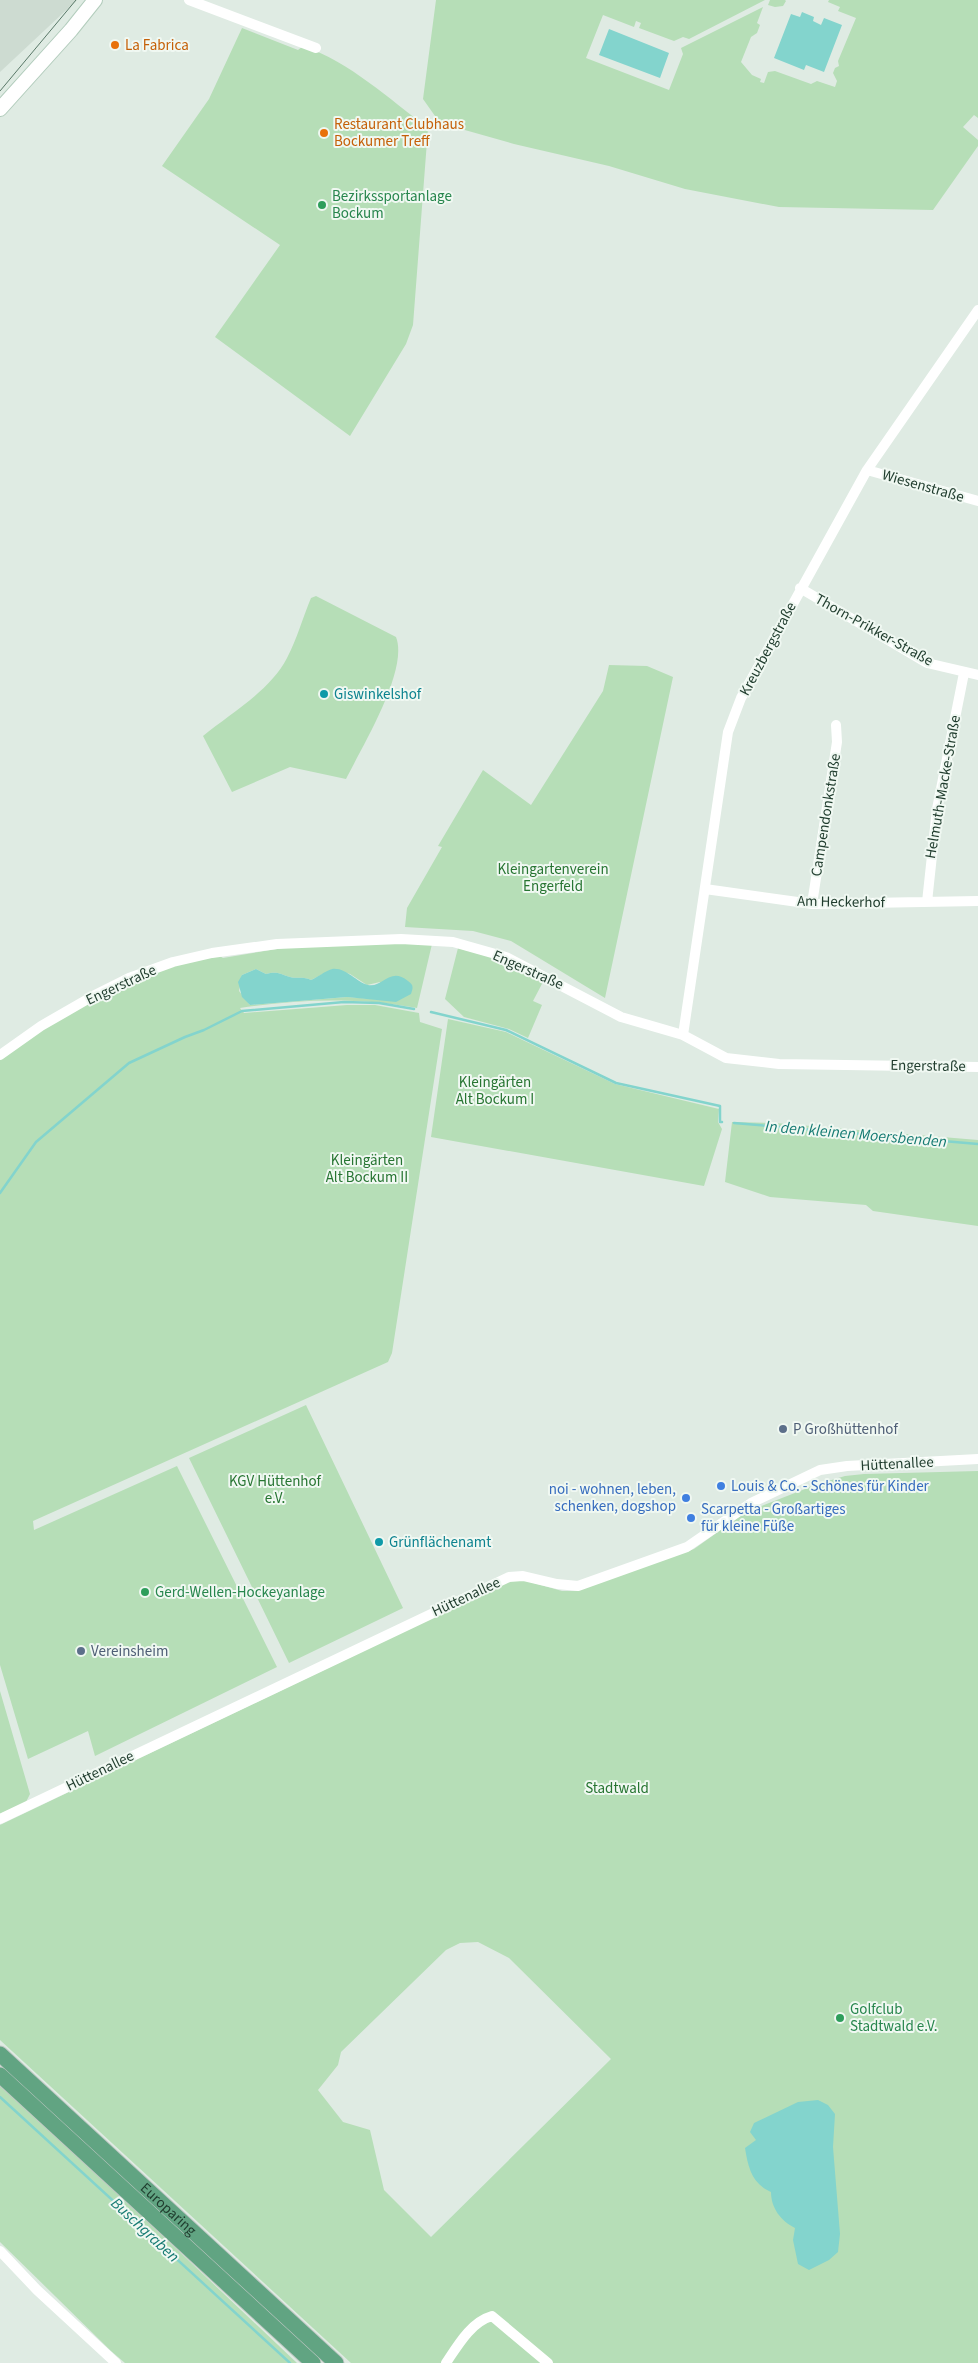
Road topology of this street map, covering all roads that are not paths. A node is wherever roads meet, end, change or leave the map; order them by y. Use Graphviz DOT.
graph roads {
  1 [pos="95,0"];
  2 [pos="189,0"];
  3 [pos="316,48"];
  4 [pos="0,109"];
  5 [pos="978,310"];
  6 [pos="867,470"];
  7 [pos="978,501"];
  8 [pos="800,588"];
  9 [pos="964,672"];
  10 [pos="978,675"];
  11 [pos="836,725"];
  12 [pos="705,889"];
  13 [pos="978,901"];
  14 [pos="927,902"];
  15 [pos="812,904"];
  16 [pos="683,1035"];
  17 [pos="0,1055"];
  18 [pos="978,1067"];
  19 [pos="978,1459"];
  20 [pos="0,1819"];
  21 [pos="0,2054"];
  22 [pos="0,2075"];
  23 [pos="0,2251"];
  24 [pos="116,2363"];
  25 [pos="313,2363"];
  26 [pos="336,2363"];
  27 [pos="446,2363"];
  28 [pos="548,2363"];
  1 -- 4 [label="main road"];
  2 -- 3 [label="street"];
  5 -- 6 [label="street, Kreuzbergstraße"];
  6 -- 7 [label="street, Wiesenstraße"];
  6 -- 8 [label="street, Kreuzbergstraße"];
  8 -- 9 [label="street, Thorn-Prikker-Straße"];
  8 -- 12 [label="street, Kreuzbergstraße"];
  9 -- 10 [label="street, Thorn-Prikker-Straße"];
  9 -- 14 [label="street, Helmuth-Macke-Straße"];
  11 -- 15 [label="street, Campendonkstraße"];
  12 -- 15 [label="street, Am Heckerhof"];
  12 -- 16 [label="street, Kreuzbergstraße"];
  13 -- 14 [label="street, Am Heckerhof"];
  14 -- 15 [label="street, Am Heckerhof"];
  16 -- 17 [label="street, Engerstraße"];
  16 -- 18 [label="street, Engerstraße"];
  19 -- 20 [label="street, Hüttenallee"];
  21 -- 26 [label="main road, Europaring"];
  22 -- 25 [label="main road, Europaring"];
  23 -- 24 [label="street"];
  27 -- 28 [label="street"];
}
